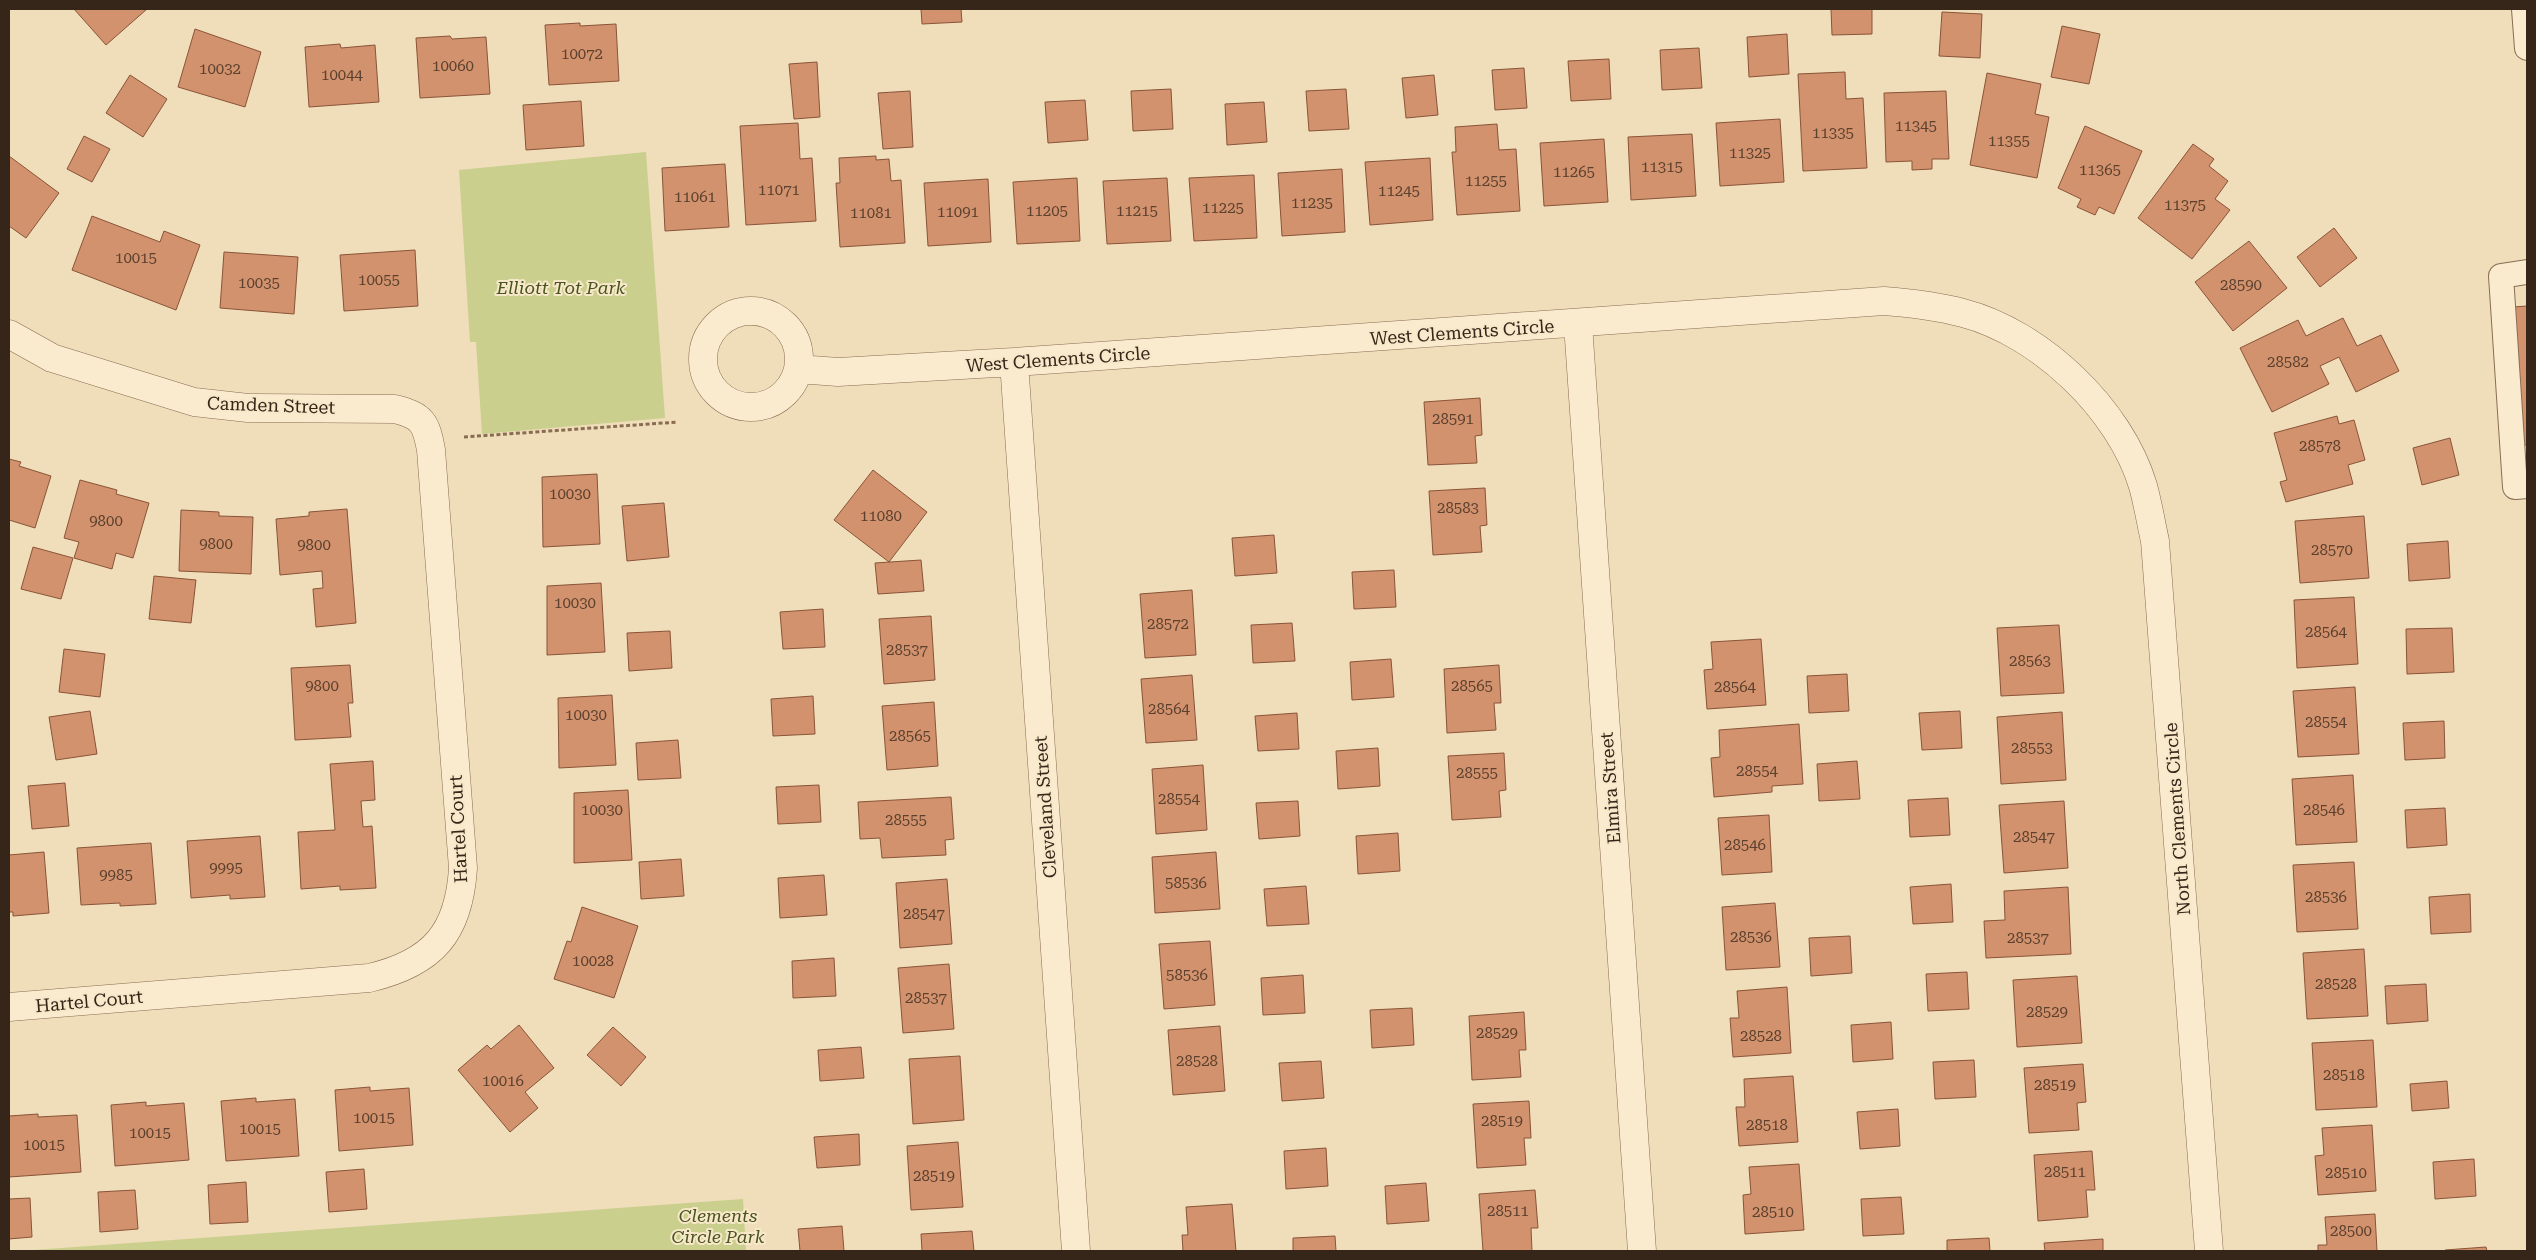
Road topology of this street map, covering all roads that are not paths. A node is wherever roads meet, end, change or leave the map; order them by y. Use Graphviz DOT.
graph roads {
  1 [pos="2524,9"];
  2 [pos="2527,48"];
  3 [pos="2527,272"];
  4 [pos="1578,324"];
  5 [pos="9,334"];
  6 [pos="1014,362"];
  7 [pos="798,369"];
  8 [pos="2095,402"];
  9 [pos="431,450"];
  10 [pos="2527,486"];
  11 [pos="9,1007"];
  12 [pos="1076,1251"];
  13 [pos="1642,1251"];
  14 [pos="2209,1251"];
  1 -- 2 [label="lane"];
  3 -- 10 [label="lane"];
  4 -- 6 [label="street, West Clements Circle"];
  4 -- 8 [label="street, West Clements Circle"];
  4 -- 13 [label="street, Elmira Street"];
  5 -- 9 [label="street, Camden Street"];
  6 -- 7 [label="street, West Clements Circle"];
  6 -- 12 [label="street, Cleveland Street"];
  8 -- 14 [label="street, North Clements Circle"];
  9 -- 11 [label="street, Hartel Court"];
}
